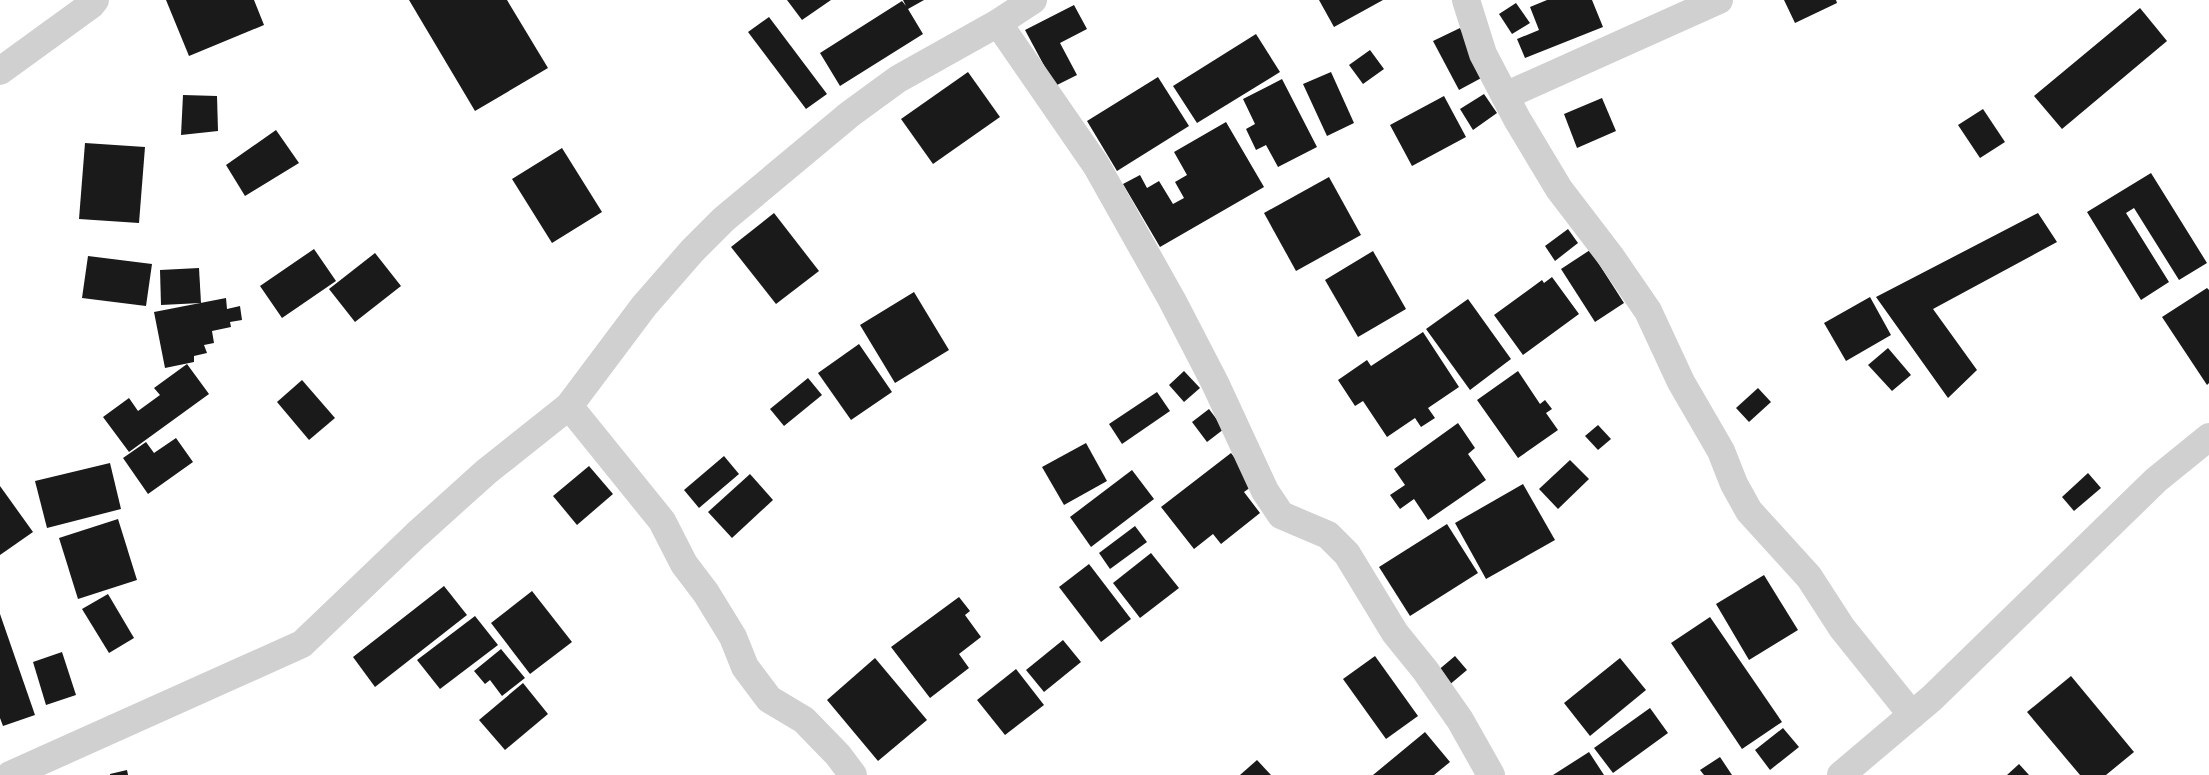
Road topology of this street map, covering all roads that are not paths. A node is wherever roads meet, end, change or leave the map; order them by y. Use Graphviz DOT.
graph roads {
  1 [pos="95,0"];
  2 [pos="1033,0"];
  3 [pos="1466,0"];
  4 [pos="1719,0"];
  5 [pos="998,23"];
  6 [pos="0,71"];
  7 [pos="1505,96"];
  8 [pos="569,406"];
  9 [pos="2209,437"];
  10 [pos="1912,715"];
  11 [pos="10,775"];
  12 [pos="852,775"];
  13 [pos="1491,775"];
  14 [pos="1841,775"];
  1 -- 6 [label="street"];
  2 -- 5 [label="street"];
  3 -- 7 [label="street"];
  4 -- 7 [label="street"];
  5 -- 8 [label="street"];
  5 -- 13 [label="street"];
  7 -- 10 [label="street"];
  8 -- 11 [label="street"];
  8 -- 12 [label="street"];
  9 -- 10 [label="street"];
  10 -- 14 [label="street"];
}
